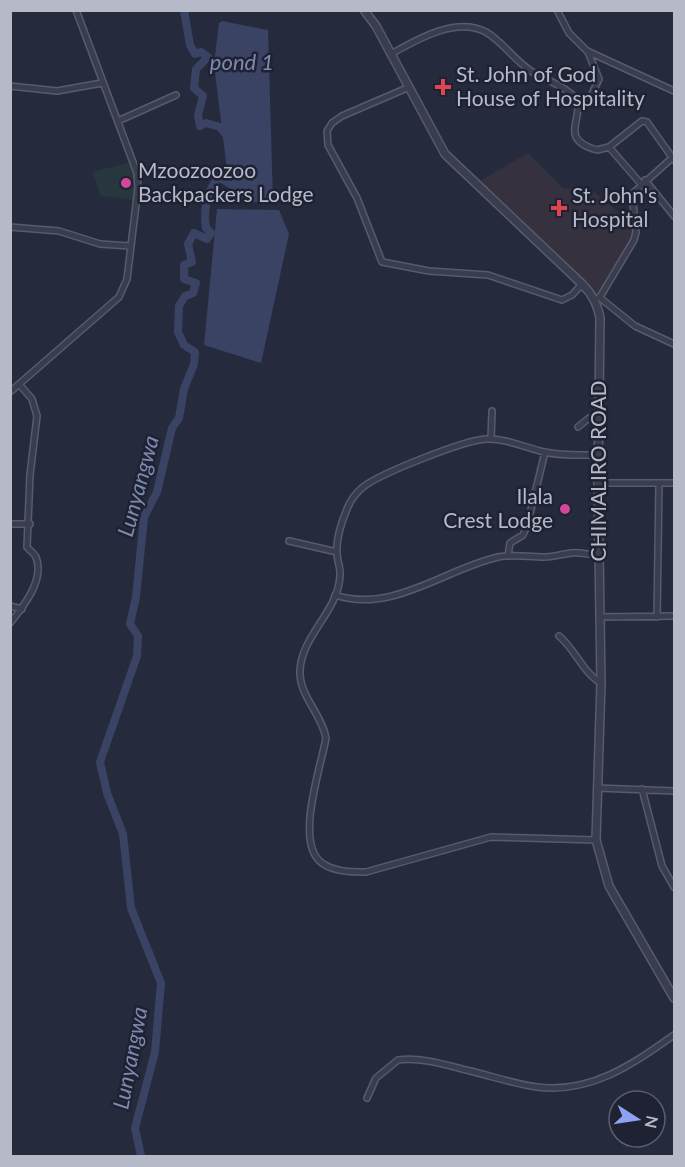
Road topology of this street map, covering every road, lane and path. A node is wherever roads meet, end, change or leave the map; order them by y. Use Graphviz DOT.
graph roads {
  1 [pos="76,10"];
  2 [pos="364,10"];
  3 [pos="557,10"];
  4 [pos="587,51"];
  5 [pos="391,54"];
  6 [pos="102,83"];
  7 [pos="10,86"];
  8 [pos="407,88"];
  9 [pos="675,91"];
  10 [pos="176,95"];
  11 [pos="579,106"];
  12 [pos="118,121"];
  13 [pos="609,147"];
  14 [pos="674,158"];
  15 [pos="643,182"];
  16 [pos="675,216"];
  17 [pos="10,227"];
  18 [pos="130,246"];
  19 [pos="582,284"];
  20 [pos="592,294"];
  21 [pos="600,297"];
  22 [pos="675,344"];
  23 [pos="19,384"];
  24 [pos="10,392"];
  25 [pos="492,411"];
  26 [pos="599,417"];
  27 [pos="578,427"];
  28 [pos="491,439"];
  29 [pos="545,452"];
  30 [pos="599,455"];
  31 [pos="598,483"];
  32 [pos="675,483"];
  33 [pos="659,484"];
  34 [pos="10,524"];
  35 [pos="30,524"];
  36 [pos="289,541"];
  37 [pos="337,552"];
  38 [pos="599,555"];
  39 [pos="508,556"];
  40 [pos="335,595"];
  41 [pos="10,606"];
  42 [pos="22,609"];
  43 [pos="675,616"];
  44 [pos="601,617"];
  45 [pos="657,617"];
  46 [pos="10,623"];
  47 [pos="560,636"];
  48 [pos="601,682"];
  49 [pos="597,788"];
  50 [pos="642,789"];
  51 [pos="675,791"];
  52 [pos="596,840"];
  53 [pos="675,887"];
  54 [pos="672,987"];
  55 [pos="675,998"];
  56 [pos="675,1035"];
  57 [pos="367,1098"];
  1 -- 6 [label="street"];
  2 -- 5 [label="street, CHIMALIRO ROAD"];
  3 -- 4 [label="street"];
  4 -- 9 [label="street"];
  4 -- 11 [label="street"];
  5 -- 8 [label="street, CHIMALIRO ROAD"];
  5 -- 11 [label="street"];
  6 -- 7 [label="street"];
  6 -- 12 [label="street"];
  8 -- 19 [label="street, CHIMALIRO ROAD"];
  8 -- 19 [label="street"];
  10 -- 12 [label="street"];
  11 -- 13 [label="street"];
  12 -- 18 [label="street"];
  13 -- 14 [label="street"];
  13 -- 15 [label="street"];
  14 -- 15 [label="street"];
  15 -- 16 [label="street"];
  15 -- 21 [label="street"];
  17 -- 18 [label="street"];
  18 -- 23 [label="street"];
  19 -- 20 [label="street, CHIMALIRO ROAD"];
  20 -- 21 [label="street"];
  20 -- 26 [label="street, CHIMALIRO ROAD"];
  21 -- 22 [label="street"];
  23 -- 24 [label="street"];
  23 -- 35 [label="street"];
  25 -- 28 [label="street"];
  26 -- 27 [label="street"];
  26 -- 30 [label="street, CHIMALIRO ROAD"];
  28 -- 29 [label="street"];
  28 -- 37 [label="street"];
  29 -- 30 [label="street"];
  29 -- 39 [label="street"];
  30 -- 31 [label="street, CHIMALIRO ROAD"];
  31 -- 33 [label="street"];
  31 -- 38 [label="street, CHIMALIRO ROAD"];
  32 -- 33 [label="street"];
  33 -- 45 [label="street"];
  34 -- 35 [label="street"];
  35 -- 42 [label="street"];
  36 -- 37 [label="street"];
  37 -- 40 [label="street"];
  38 -- 39 [label="street"];
  38 -- 44 [label="street, CHIMALIRO ROAD"];
  39 -- 40 [label="street"];
  40 -- 52 [label="street"];
  41 -- 42 [label="street"];
  42 -- 46 [label="street"];
  43 -- 45 [label="street"];
  44 -- 45 [label="street"];
  44 -- 48 [label="street, CHIMALIRO ROAD"];
  47 -- 48 [label="street"];
  48 -- 49 [label="street, CHIMALIRO ROAD"];
  49 -- 50 [label="street"];
  49 -- 52 [label="street, CHIMALIRO ROAD"];
  50 -- 51 [label="street"];
  50 -- 53 [label="street"];
  52 -- 54 [label="street, CHIMALIRO ROAD"];
  54 -- 55 [label="street, CHIMALIRO ROAD"];
  56 -- 57 [label="street"];
}
